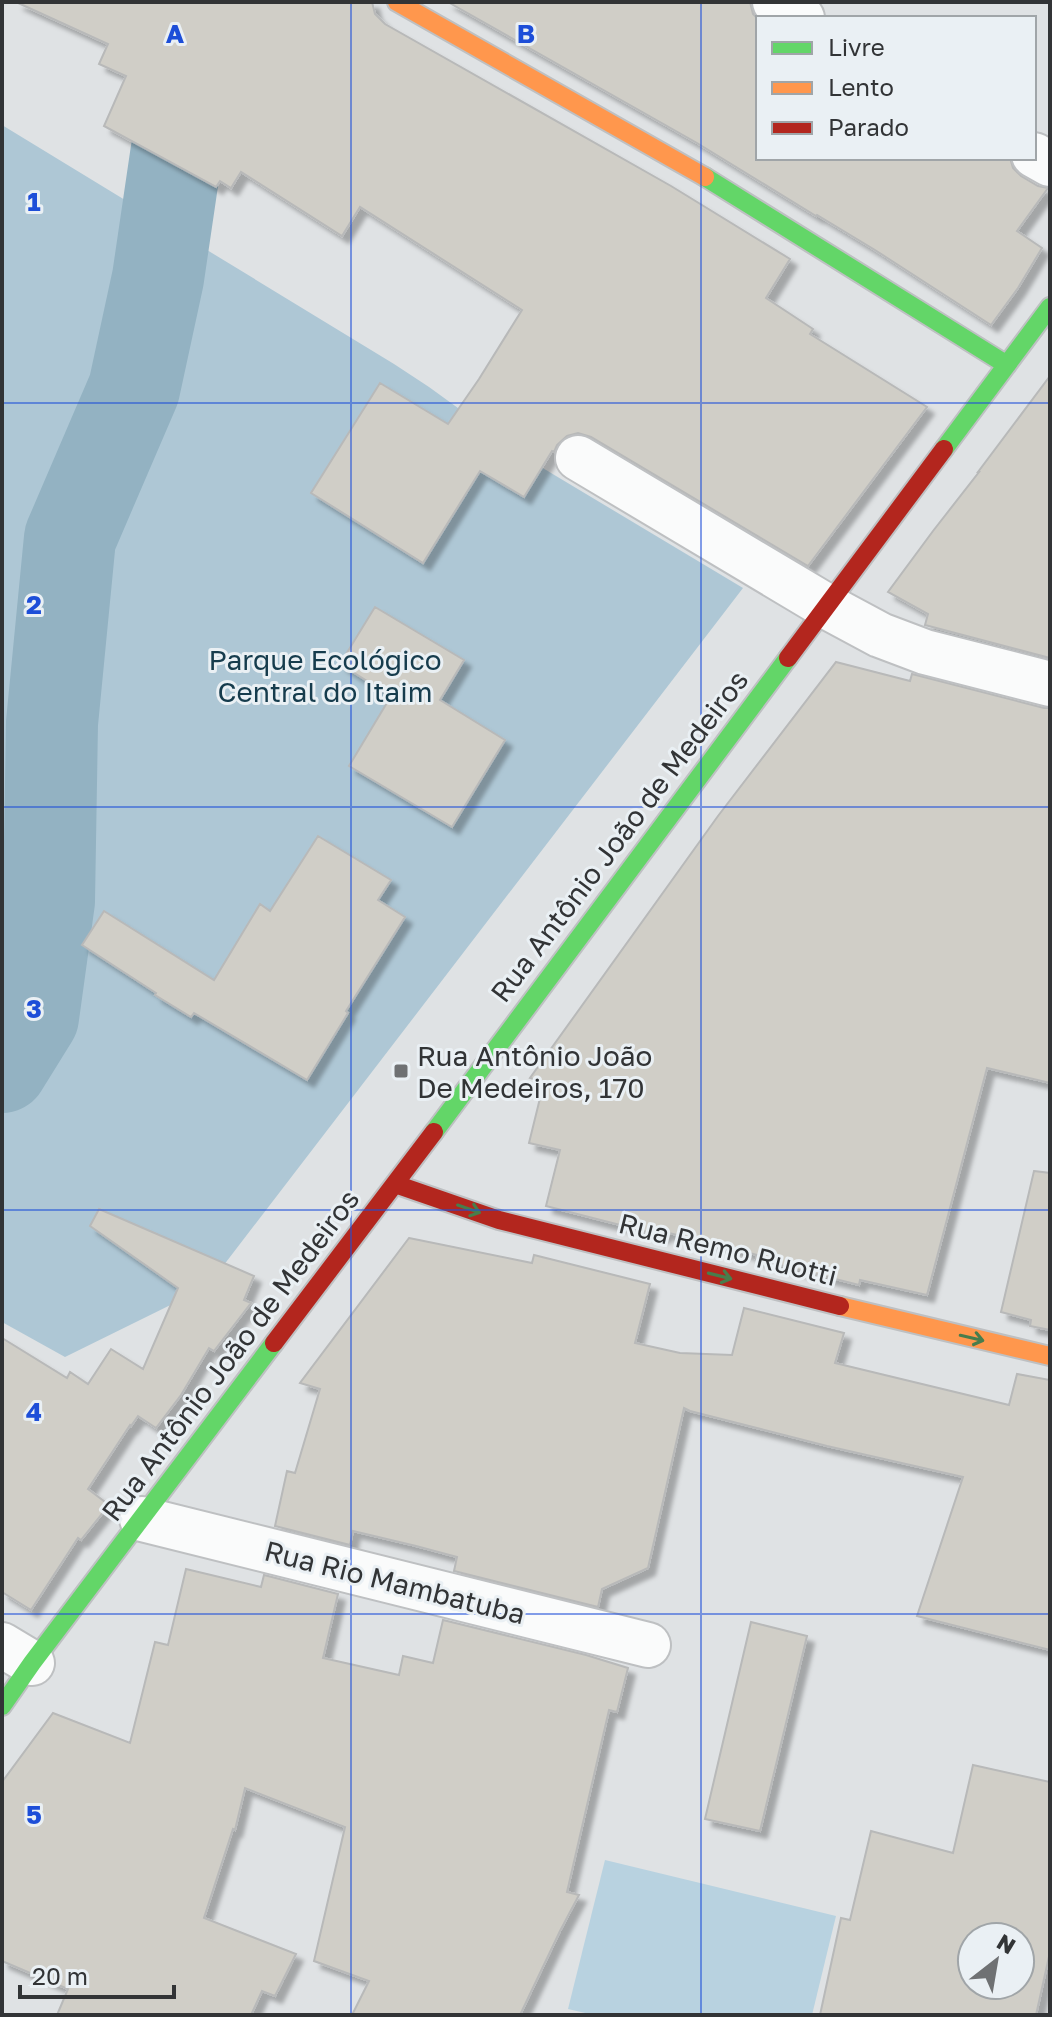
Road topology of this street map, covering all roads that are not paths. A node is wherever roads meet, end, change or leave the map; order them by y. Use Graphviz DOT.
graph roads {
  1 [pos="397,2"];
  2 [pos="775,2"];
  3 [pos="799,16"];
  4 [pos="1050,307"];
  5 [pos="1007,365"];
  6 [pos="578,458"];
  7 [pos="826,606"];
  8 [pos="1050,684"];
  9 [pos="395,1184"];
  10 [pos="1050,1356"];
  11 [pos="142,1519"];
  12 [pos="648,1645"];
  13 [pos="17,1654"];
  14 [pos="2,1706"];
  1 -- 5 [label="street"];
  2 -- 3 [label="street"];
  4 -- 5 [label="street, Rua Antônio João de Medeiros"];
  5 -- 7 [label="street, Rua Antônio João de Medeiros"];
  6 -- 7 [label="street"];
  7 -- 8 [label="street"];
  7 -- 9 [label="street, Rua Antônio João de Medeiros"];
  9 -- 10 [label="street, Rua Remo Ruotti, one-way"];
  9 -- 11 [label="street, Rua Antônio João de Medeiros"];
  11 -- 12 [label="street, Rua Rio Mambatuba"];
  11 -- 13 [label="street, Rua Antônio João de Medeiros"];
  13 -- 14 [label="street, Rua Antônio João de Medeiros"];
}
